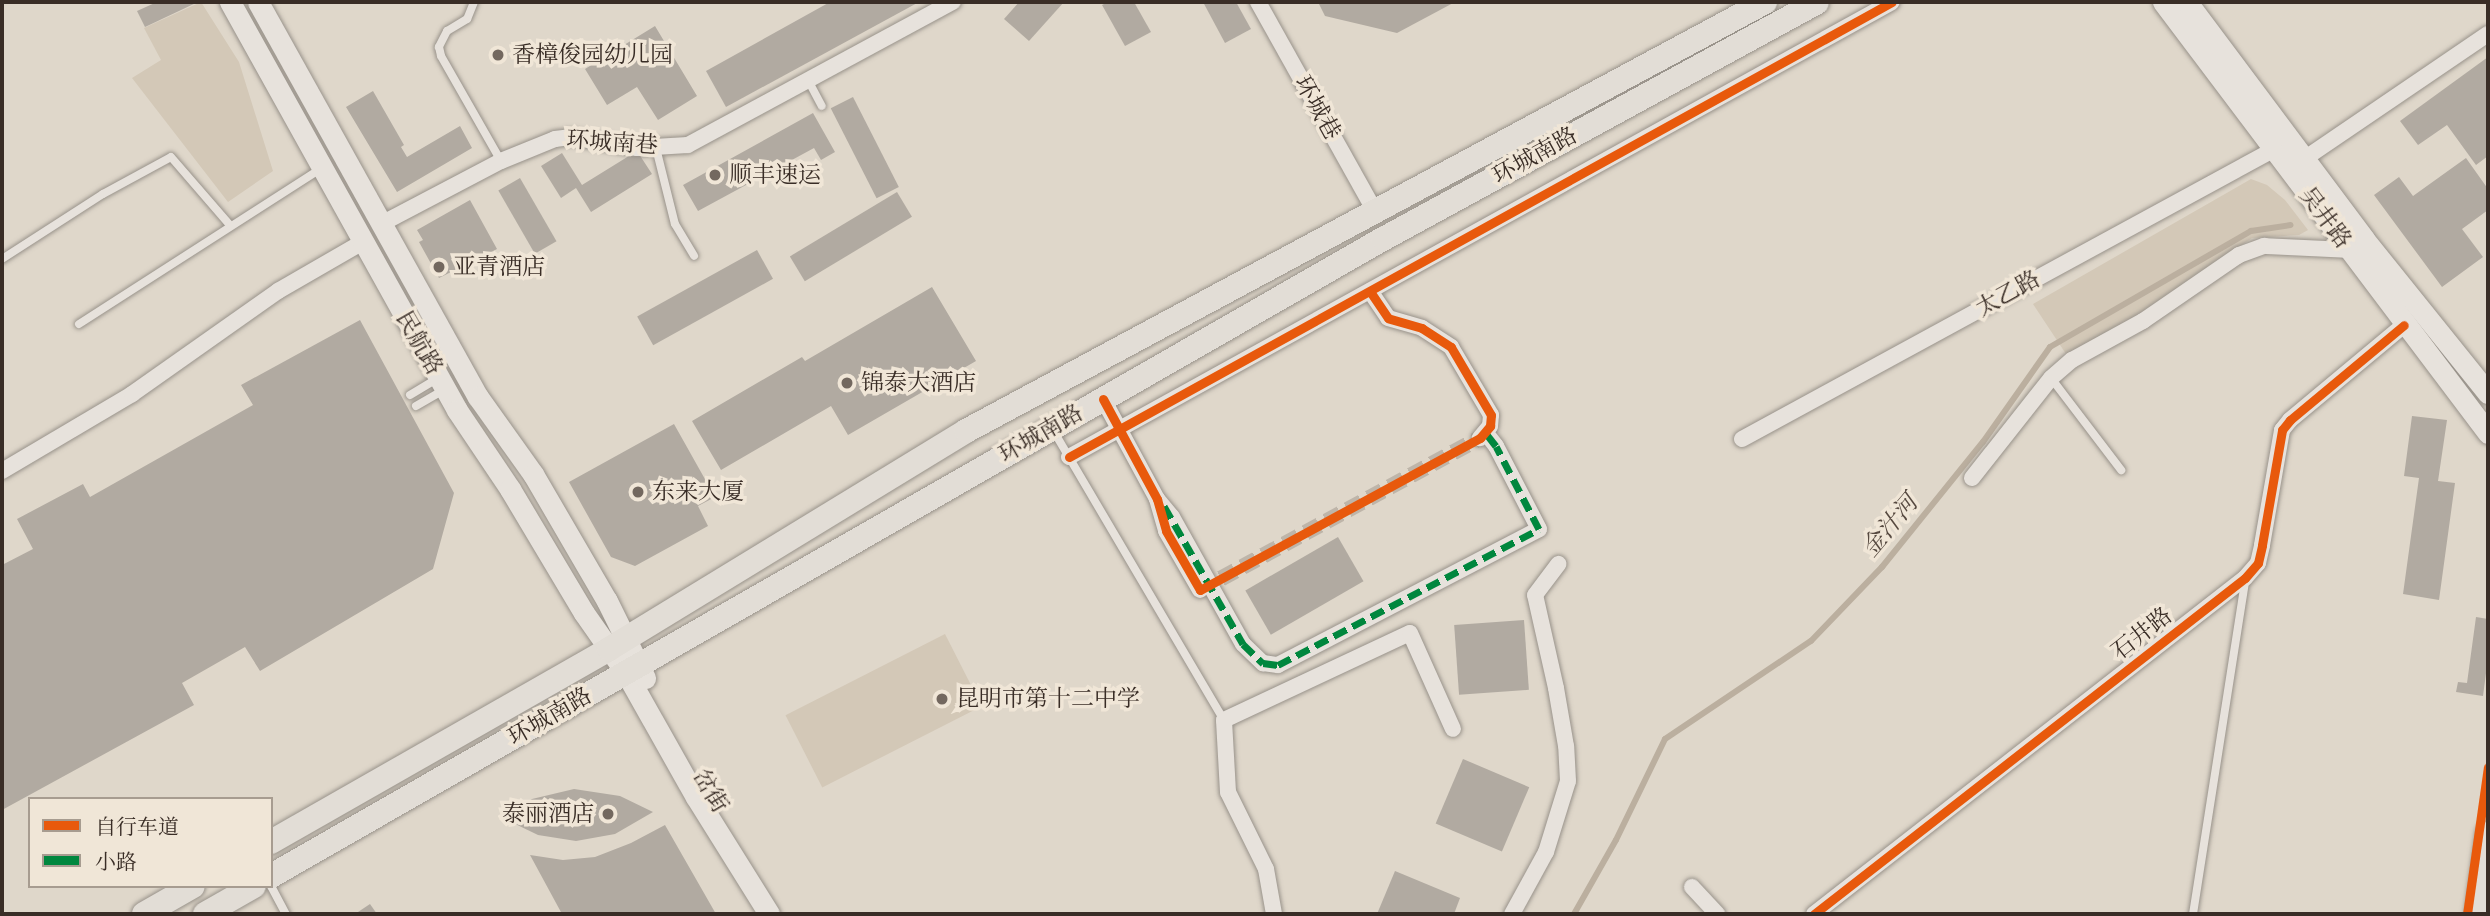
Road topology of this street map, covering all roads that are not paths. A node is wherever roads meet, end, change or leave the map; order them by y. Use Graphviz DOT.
graph roads {
  1 [pos="230,2"];
  2 [pos="258,2"];
  3 [pos="474,2"];
  4 [pos="953,2"];
  5 [pos="1258,2"];
  6 [pos="1765,2"];
  7 [pos="1816,2"];
  8 [pos="1892,2"];
  9 [pos="2163,2"];
  10 [pos="2187,2"];
  11 [pos="2488,34"];
  12 [pos="809,82"];
  13 [pos="822,106"];
  14 [pos="656,148"];
  15 [pos="2273,150"];
  16 [pos="2304,159"];
  17 [pos="501,161"];
  18 [pos="322,167"];
  19 [pos="1377,213"];
  20 [pos="230,225"];
  21 [pos="381,225"];
  22 [pos="363,242"];
  23 [pos="2349,250"];
  24 [pos="694,256"];
  25 [pos="2,259"];
  26 [pos="1370,291"];
  27 [pos="79,324"];
  28 [pos="2404,325"];
  29 [pos="2051,377"];
  30 [pos="442,384"];
  31 [pos="2488,393"];
  32 [pos="410,395"];
  33 [pos="1103,399"];
  34 [pos="416,406"];
  35 [pos="1052,428"];
  36 [pos="1119,429"];
  37 [pos="2488,433"];
  38 [pos="1742,439"];
  39 [pos="1069,457"];
  40 [pos="2121,470"];
  41 [pos="2,471"];
  42 [pos="1972,478"];
  43 [pos="1157,499"];
  44 [pos="1558,564"];
  45 [pos="2245,578"];
  46 [pos="1200,590"];
  47 [pos="617,644"];
  48 [pos="632,669"];
  49 [pos="1224,720"];
  50 [pos="1453,729"];
  51 [pos="2488,834"];
  52 [pos="273,841"];
  53 [pos="273,875"];
  54 [pos="1692,887"];
  55 [pos="190,888"];
  56 [pos="250,888"];
  57 [pos="272,888"];
  58 [pos="144,914"];
  59 [pos="205,914"];
  60 [pos="286,914"];
  61 [pos="769,914"];
  62 [pos="785,914"];
  63 [pos="1274,914"];
  64 [pos="1512,914"];
  65 [pos="1717,914"];
  66 [pos="1814,914"];
  67 [pos="2193,914"];
  68 [pos="2477,914"];
  1 -- 18 [label="street, 民航路"];
  2 -- 21 [label="street, 民航路"];
  3 -- 17 [label="lane"];
  4 -- 12 [label="street, 环城南巷"];
  5 -- 19 [label="street, 环城巷"];
  6 -- 19 [label="main road, 环城南路"];
  7 -- 33 [label="main road, 环城南路"];
  8 -- 26 [label="street"];
  9 -- 15 [label="street, 吴井路"];
  10 -- 16 [label="street, 吴井路"];
  11 -- 16 [label="street"];
  12 -- 13 [label="lane"];
  12 -- 14 [label="street, 环城南巷"];
  14 -- 17 [label="street, 环城南巷"];
  14 -- 24 [label="lane"];
  15 -- 23 [label="street, 吴井路"];
  15 -- 38 [label="street, 太乙路"];
  16 -- 31 [label="street, 吴井路"];
  17 -- 21 [label="street, 环城南巷"];
  18 -- 20 [label="lane"];
  18 -- 22 [label="street, 民航路"];
  19 -- 47 [label="main road, 环城南路"];
  20 -- 25 [label="lane"];
  20 -- 27 [label="lane"];
  21 -- 47 [label="street, 民航路"];
  22 -- 30 [label="street, 民航路"];
  22 -- 41 [label="street"];
  23 -- 28 [label="street, 吴井路"];
  23 -- 29 [label="street"];
  26 -- 36 [label="street"];
  26 -- 43 [label="street"];
  28 -- 37 [label="street, 吴井路"];
  28 -- 45 [label="street, 石井路"];
  29 -- 40 [label="lane"];
  29 -- 42 [label="street"];
  30 -- 32 [label="lane"];
  30 -- 34 [label="lane"];
  30 -- 47 [label="street, 民航路"];
  33 -- 35 [label="main road, 环城南路"];
  33 -- 36 [label="street"];
  35 -- 39 [label="lane"];
  35 -- 48 [label="main road, 环城南路"];
  36 -- 39 [label="street"];
  36 -- 43 [label="street"];
  39 -- 49 [label="lane"];
  43 -- 46 [label="street"];
  44 -- 64 [label="street"];
  45 -- 66 [label="street, 石井路"];
  45 -- 67 [label="lane"];
  47 -- 48 [label="street, 民航路"];
  47 -- 52 [label="main road, 环城南路"];
  48 -- 53 [label="main road, 环城南路"];
  48 -- 61 [label="street, 岔街"];
  48 -- 62 [label="street, 岔街"];
  49 -- 50 [label="street"];
  49 -- 63 [label="street"];
  51 -- 68 [label="main road"];
  54 -- 65 [label="street"];
  55 -- 58 [label="main road"];
  56 -- 59 [label="main road"];
  57 -- 60 [label="lane"];
}
